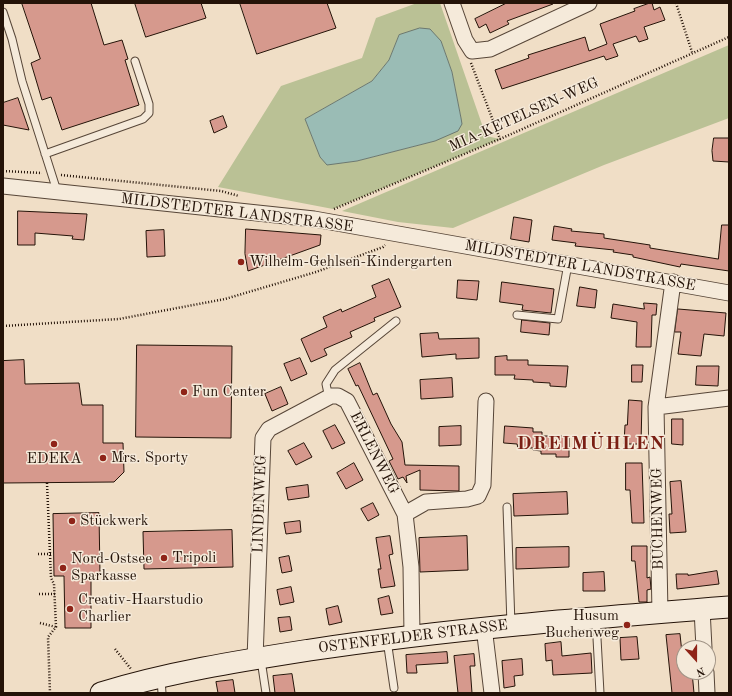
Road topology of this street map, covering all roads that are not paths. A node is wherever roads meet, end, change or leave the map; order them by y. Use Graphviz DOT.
graph roads {
  1 [pos="452,3"];
  2 [pos="589,3"];
  3 [pos="3,12"];
  4 [pos="135,61"];
  5 [pos="46,154"];
  6 [pos="3,186"];
  7 [pos="57,191"];
  8 [pos="568,264"];
  9 [pos="673,282"];
  10 [pos="729,293"];
  11 [pos="517,315"];
  12 [pos="396,321"];
  13 [pos="334,397"];
  14 [pos="729,398"];
  15 [pos="486,401"];
  16 [pos="656,407"];
  17 [pos="507,507"];
  18 [pos="405,514"];
  19 [pos="729,607"];
  20 [pos="702,609"];
  21 [pos="660,613"];
  22 [pos="596,618"];
  23 [pos="511,625"];
  24 [pos="484,627"];
  25 [pos="412,635"];
  26 [pos="386,638"];
  27 [pos="704,640"];
  28 [pos="258,658"];
  29 [pos="706,680"];
  30 [pos="155,684"];
  31 [pos="394,688"];
  32 [pos="113,691"];
  33 [pos="266,693"];
  34 [pos="492,693"];
  35 [pos="600,693"];
  36 [pos="707,693"];
  1 -- 2 [label="street"];
  3 -- 5 [label="lane"];
  4 -- 5 [label="lane"];
  5 -- 7 [label="lane"];
  6 -- 7 [label="street, MILDSTEDTER LANDSTRASSE"];
  7 -- 8 [label="street, MILDSTEDTER LANDSTRASSE"];
  8 -- 9 [label="street, MILDSTEDTER LANDSTRASSE"];
  8 -- 11 [label="lane"];
  9 -- 10 [label="street, MILDSTEDTER LANDSTRASSE"];
  9 -- 16 [label="street, BUCHENWEG"];
  12 -- 13 [label="lane"];
  13 -- 18 [label="street, ERLENWEG"];
  13 -- 28 [label="street, LINDENWEG"];
  14 -- 16 [label="street"];
  15 -- 18 [label="street"];
  16 -- 21 [label="street, BUCHENWEG"];
  17 -- 23 [label="lane"];
  18 -- 25 [label="street, ERLENWEG"];
  19 -- 20 [label="main road, OSTENFELDER STRASSE"];
  20 -- 21 [label="main road, OSTENFELDER STRASSE"];
  20 -- 27 [label="street"];
  21 -- 22 [label="main road, OSTENFELDER STRASSE"];
  22 -- 23 [label="main road, OSTENFELDER STRASSE"];
  22 -- 35 [label="lane"];
  23 -- 24 [label="main road, OSTENFELDER STRASSE"];
  24 -- 25 [label="main road, OSTENFELDER STRASSE"];
  24 -- 34 [label="street"];
  25 -- 26 [label="main road, OSTENFELDER STRASSE"];
  26 -- 28 [label="main road, OSTENFELDER STRASSE"];
  26 -- 31 [label="lane"];
  28 -- 30 [label="main road, OSTENFELDER STRASSE"];
  28 -- 33 [label="lane"];
  29 -- 36 [label="street"];
  30 -- 32 [label="main road, OSTENFELDER STRASSE"];
}
